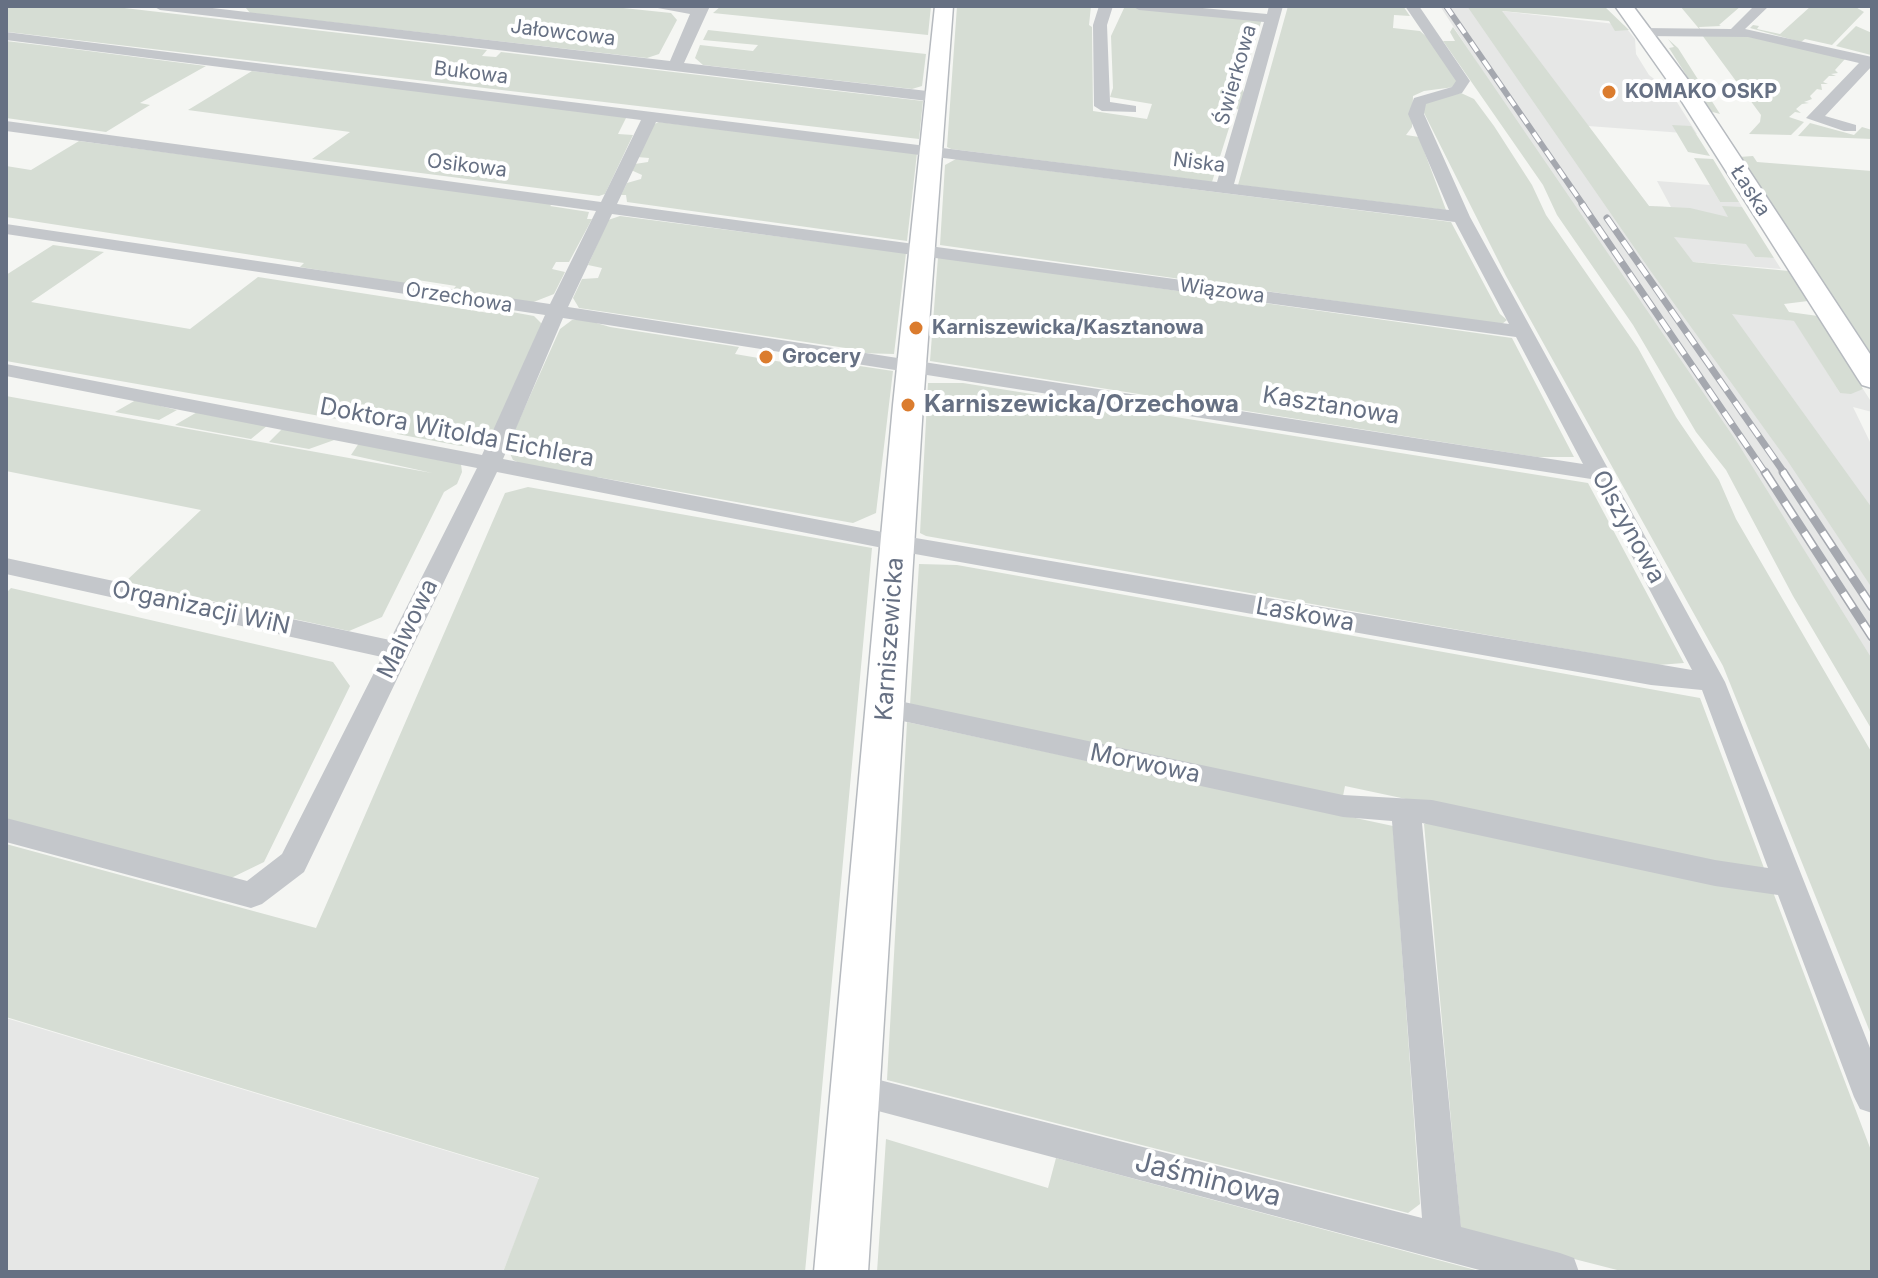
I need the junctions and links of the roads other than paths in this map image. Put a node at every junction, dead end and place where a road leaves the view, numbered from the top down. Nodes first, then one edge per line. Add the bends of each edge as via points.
1 (160, 6) edge
2 (654, 6) edge
3 (944, 6) edge
4 (1106, 6) edge
5 (1139, 6) edge
6 (1412, 6) edge
7 (1624, 6) edge
8 (1762, 6) edge
9 (701, 8) edge
10 (226, 10) edge
11 (1275, 12) edge
12 (1643, 32) junction
13 (1739, 33) junction
14 (6, 36) edge
15 (1870, 61) edge
16 (675, 66) junction
17 (936, 97) junction
18 (1131, 109) dead end
19 (651, 116) junction
20 (6, 126) edge
21 (1850, 128) dead end
22 (931, 152) junction
23 (1224, 188) junction
24 (608, 206) junction
25 (1461, 217) junction
26 (6, 229) edge
27 (922, 249) junction
28 (556, 312) junction
29 (1522, 332) junction
30 (913, 366) junction
31 (6, 370) edge
32 (1872, 379) edge
33 (489, 466) junction
34 (1598, 473) junction
35 (898, 543) junction
36 (6, 566) edge
37 (397, 651) junction
38 (1712, 682) junction
39 (885, 708) junction
40 (1406, 810) junction
41 (6, 830) edge
42 (1792, 884) junction
43 (856, 1090) junction
44 (1872, 1097) edge
45 (1443, 1240) junction
46 (841, 1272) edge
47 (1560, 1272) edge

1 - 10 street, Jałowcowa
2 - 9 street
3 - 17 street, Karniszewicka
4 - 18 street via 1100,25 1102,106
5 - 11 street
6 - 25 street, Olszynowa via 1463,81 1457,90 1428,96 1416,106
7 - 12 street, Łaska
8 - 13 street via 1737,27
9 - 16 street
10 - 16 street, Jałowcowa
11 - 23 street, Świerkowa
12 - 13 street
12 - 32 street, Łaska
13 - 15 street
14 - 19 street, Bukowa
15 - 21 street via 1814,118
16 - 17 street, Jałowcowa
17 - 22 street, Karniszewicka
19 - 22 street, Bukowa
19 - 24 street, Malwowa
20 - 24 street, Osikowa
22 - 23 street, Niska
22 - 27 street, Karniszewicka
23 - 25 street, Niska
24 - 27 street, Osikowa
24 - 28 street, Malwowa
25 - 29 street, Olszynowa
26 - 28 street, Orzechowa
27 - 29 street, Wiązowa
27 - 30 street, Karniszewicka
28 - 30 street, Orzechowa
28 - 33 street, Malwowa
29 - 34 street, Olszynowa
30 - 34 street, Kasztanowa
30 - 35 street, Karniszewicka
31 - 33 street, Doktora Witolda Eichlera
33 - 35 street, Doktora Witolda Eichlera
33 - 37 street, Malwowa
34 - 38 street, Olszynowa
35 - 38 street, Laskowa
35 - 39 street, Karniszewicka
36 - 37 street, Organizacji WiN
37 - 41 street, Malwowa via 293,863 251,895
38 - 42 street, Olszynowa
39 - 40 street, Morwowa via 1343,806
39 - 43 street, Karniszewicka
40 - 42 street, Morwowa
40 - 45 street
42 - 44 street, Olszynowa
43 - 45 street, Jaśminowa
43 - 46 street, Karniszewicka
45 - 47 street, Jaśminowa

